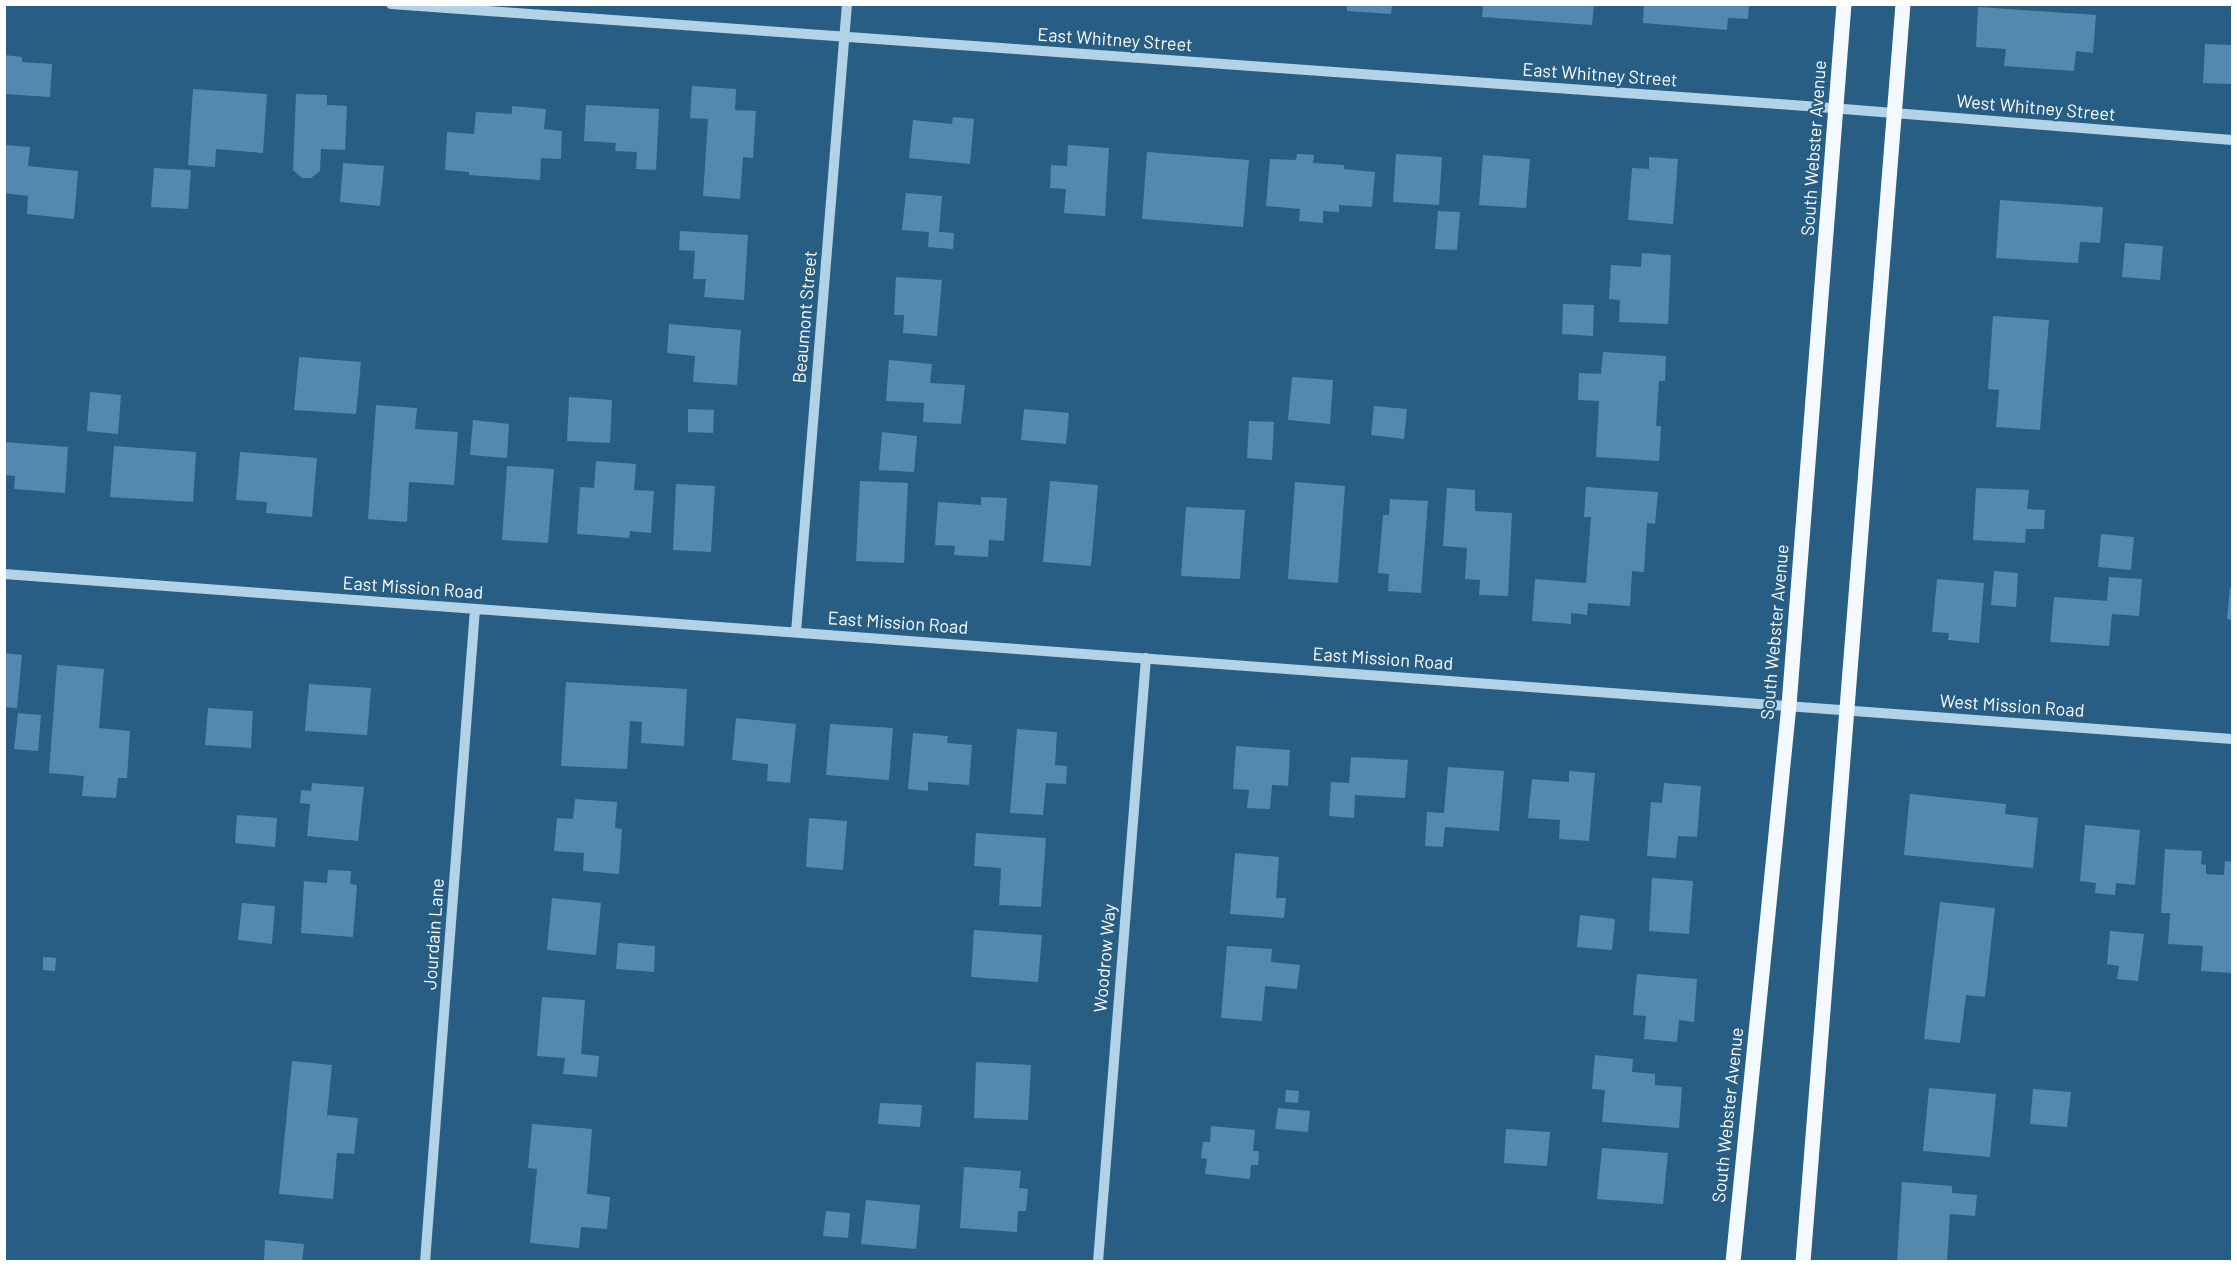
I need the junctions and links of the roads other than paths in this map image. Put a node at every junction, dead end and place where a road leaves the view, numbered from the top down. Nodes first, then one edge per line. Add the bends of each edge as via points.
1 (391, 4) edge
2 (847, 4) edge
3 (1844, 4) edge
4 (1903, 4) edge
5 (844, 38) junction
6 (1837, 108) junction
7 (1895, 112) junction
8 (2232, 140) edge
9 (4, 574) edge
10 (475, 609) junction
11 (796, 632) junction
12 (1146, 658) junction
13 (1789, 705) junction
14 (1848, 710) junction
15 (2232, 739) edge
16 (425, 1262) edge
17 (1098, 1262) edge
18 (1733, 1262) edge
19 (1803, 1262) edge

1 - 5 street, East Whitney Street
2 - 5 street, Beaumont Street
3 - 6 main road, South Webster Avenue
4 - 7 main road
5 - 6 street, East Whitney Street
5 - 11 street, Beaumont Street
6 - 7 street, West Whitney Street
6 - 13 main road, South Webster Avenue
7 - 8 street, West Whitney Street
7 - 14 main road
9 - 10 street, East Mission Road
10 - 11 street, East Mission Road
10 - 16 street, Jourdain Lane
11 - 12 street, East Mission Road
12 - 13 street, East Mission Road
12 - 17 street, Woodrow Way
13 - 14 street, West Mission Road
13 - 18 main road, South Webster Avenue
14 - 15 street, West Mission Road
14 - 19 main road

